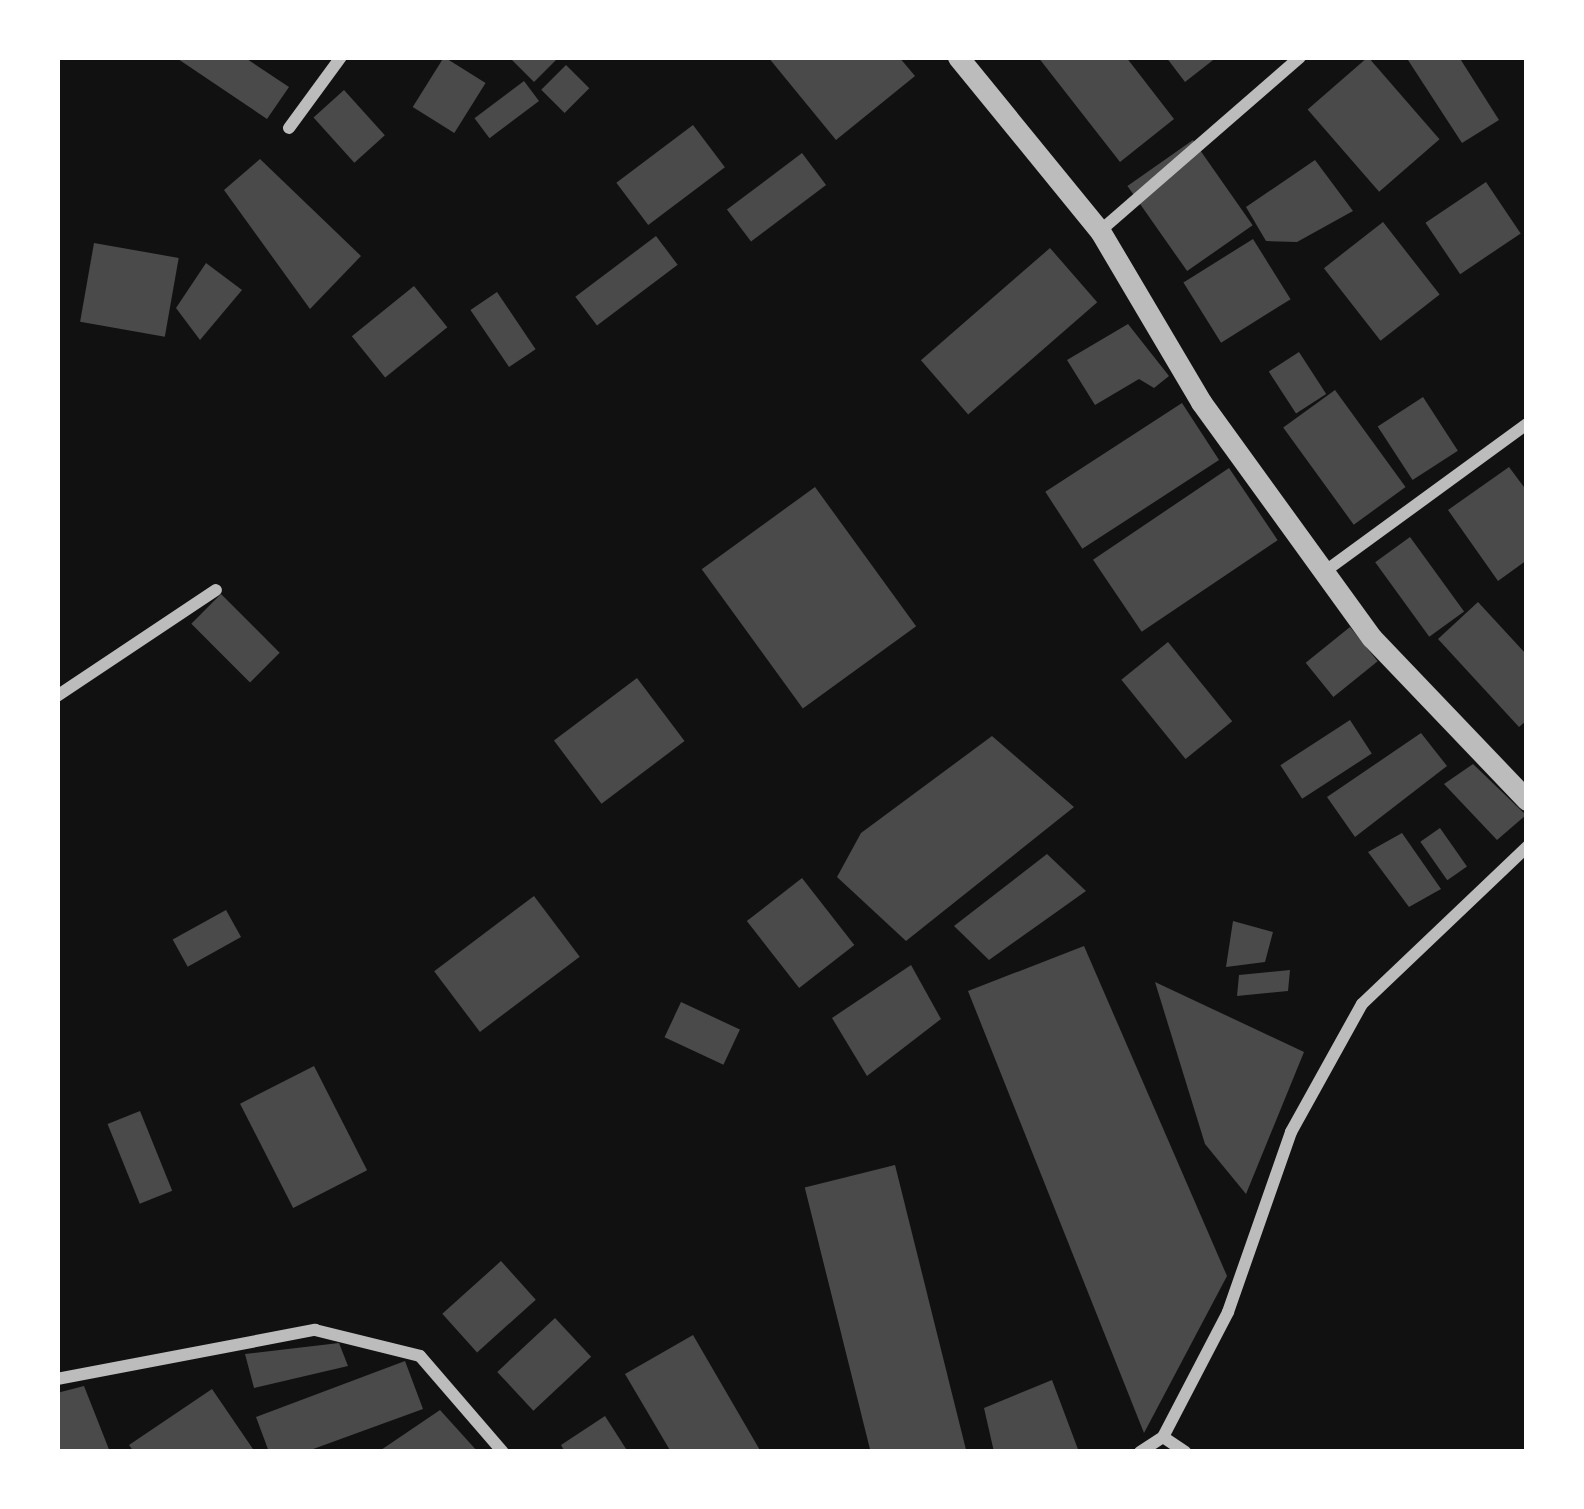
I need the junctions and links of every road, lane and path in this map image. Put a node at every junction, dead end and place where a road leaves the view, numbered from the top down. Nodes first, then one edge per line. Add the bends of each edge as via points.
1 (341, 57) edge
2 (958, 57) edge
3 (1300, 57) edge
4 (289, 128) dead end
5 (1100, 231) junction
6 (1527, 424) edge
7 (1324, 572) junction
8 (216, 590) dead end
9 (57, 696) edge
10 (1527, 800) edge
11 (1527, 847) edge
12 (57, 1379) edge
13 (1163, 1437) junction
14 (503, 1452) edge
15 (1140, 1452) edge
16 (1185, 1452) edge

1 - 4 street
2 - 5 street
3 - 5 street
5 - 7 street via 1201,402
6 - 7 street
7 - 10 street via 1372,638
8 - 9 street
11 - 13 street via 1362,1004 1291,1132 1228,1312
12 - 14 street via 315,1330 420,1356
13 - 15 street
13 - 16 street

